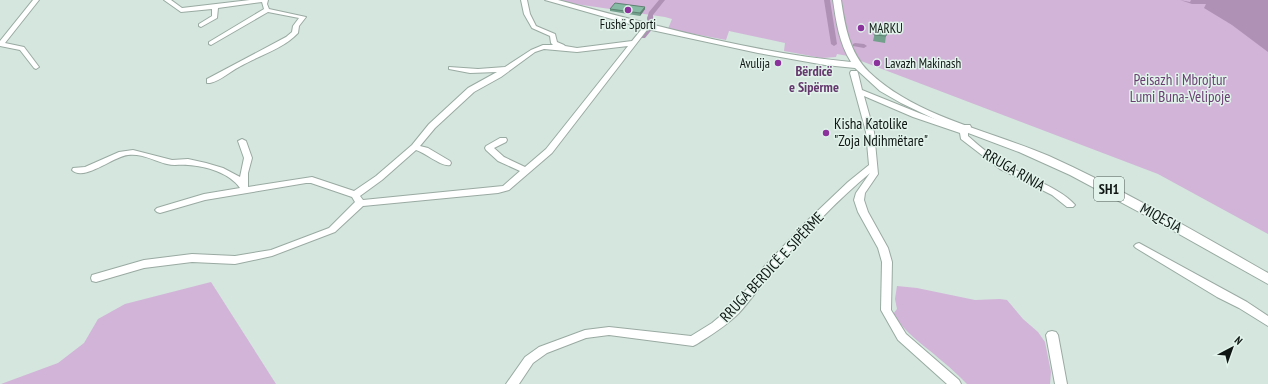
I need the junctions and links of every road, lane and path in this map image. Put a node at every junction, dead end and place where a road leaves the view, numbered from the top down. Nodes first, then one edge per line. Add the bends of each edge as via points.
1 (36, 0) edge
2 (167, 0) edge
3 (262, 0) edge
4 (265, 0) edge
5 (524, 0) edge
6 (549, 0) edge
7 (837, 0) edge
8 (216, 7) junction
9 (267, 10) junction
10 (202, 25) dead end
11 (651, 27) junction
12 (211, 43) dead end
13 (633, 43) junction
14 (846, 46) junction
15 (566, 48) junction
16 (516, 63) junction
17 (826, 63) junction
18 (36, 67) dead end
19 (451, 68) dead end
20 (858, 69) junction
21 (210, 81) dead end
22 (859, 91) junction
23 (965, 130) junction
24 (503, 140) dead end
25 (242, 141) dead end
26 (415, 147) junction
27 (447, 163) dead end
28 (873, 166) junction
29 (76, 170) dead end
30 (526, 171) junction
31 (245, 188) junction
32 (358, 199) junction
33 (1070, 205) dead end
34 (160, 210) dead end
35 (1139, 246) dead end
36 (96, 278) dead end
37 (1268, 279) edge
38 (1268, 322) edge
39 (1052, 335) dead end
40 (512, 384) edge
41 (955, 384) edge
42 (1061, 384) edge

1 - 18 street via 2,43 3,46 22,48
2 - 8 street via 181,10
3 - 8 street
4 - 9 street
5 - 15 street via 534,28 553,35 554,43
6 - 11 main road
7 - 14 main road, SH1
8 - 10 street via 215,17
9 - 12 street
9 - 21 street via 302,17 295,33 280,45 234,66 225,74
11 - 13 street
11 - 17 main road
13 - 15 street via 577,50
13 - 30 street via 549,151
14 - 17 main road via 842,57
14 - 20 main road, SH1
15 - 16 street via 543,47
16 - 19 street via 498,71 462,71
16 - 26 street via 471,90 432,126
17 - 20 main road
20 - 22 street
20 - 23 main road, MIQESIA / SH1 via 905,102
22 - 23 street via 916,115
22 - 28 street via 870,132
23 - 33 street, RRUGA RINIA via 966,140 991,159 1055,193
23 - 37 main road, MIQESIA / SH1 via 1017,147 1099,184
24 - 30 street via 490,148 501,159
25 - 31 street via 248,158 244,173
26 - 27 street
26 - 32 street
28 - 40 street, RRUGA BERDICË E SIPËRME via 810,223 734,311 693,341 609,331 585,334 543,350 529,360
28 - 41 street via 874,174 859,200 880,241 887,262 886,310 902,337
29 - 31 street via 83,170 117,155 134,153 173,163 187,162 215,167
30 - 32 street via 506,188 498,190
31 - 32 street via 312,180
31 - 34 street
32 - 36 street via 332,230 272,253 235,260 192,258 144,264
35 - 38 street via 1243,304
39 - 42 street

